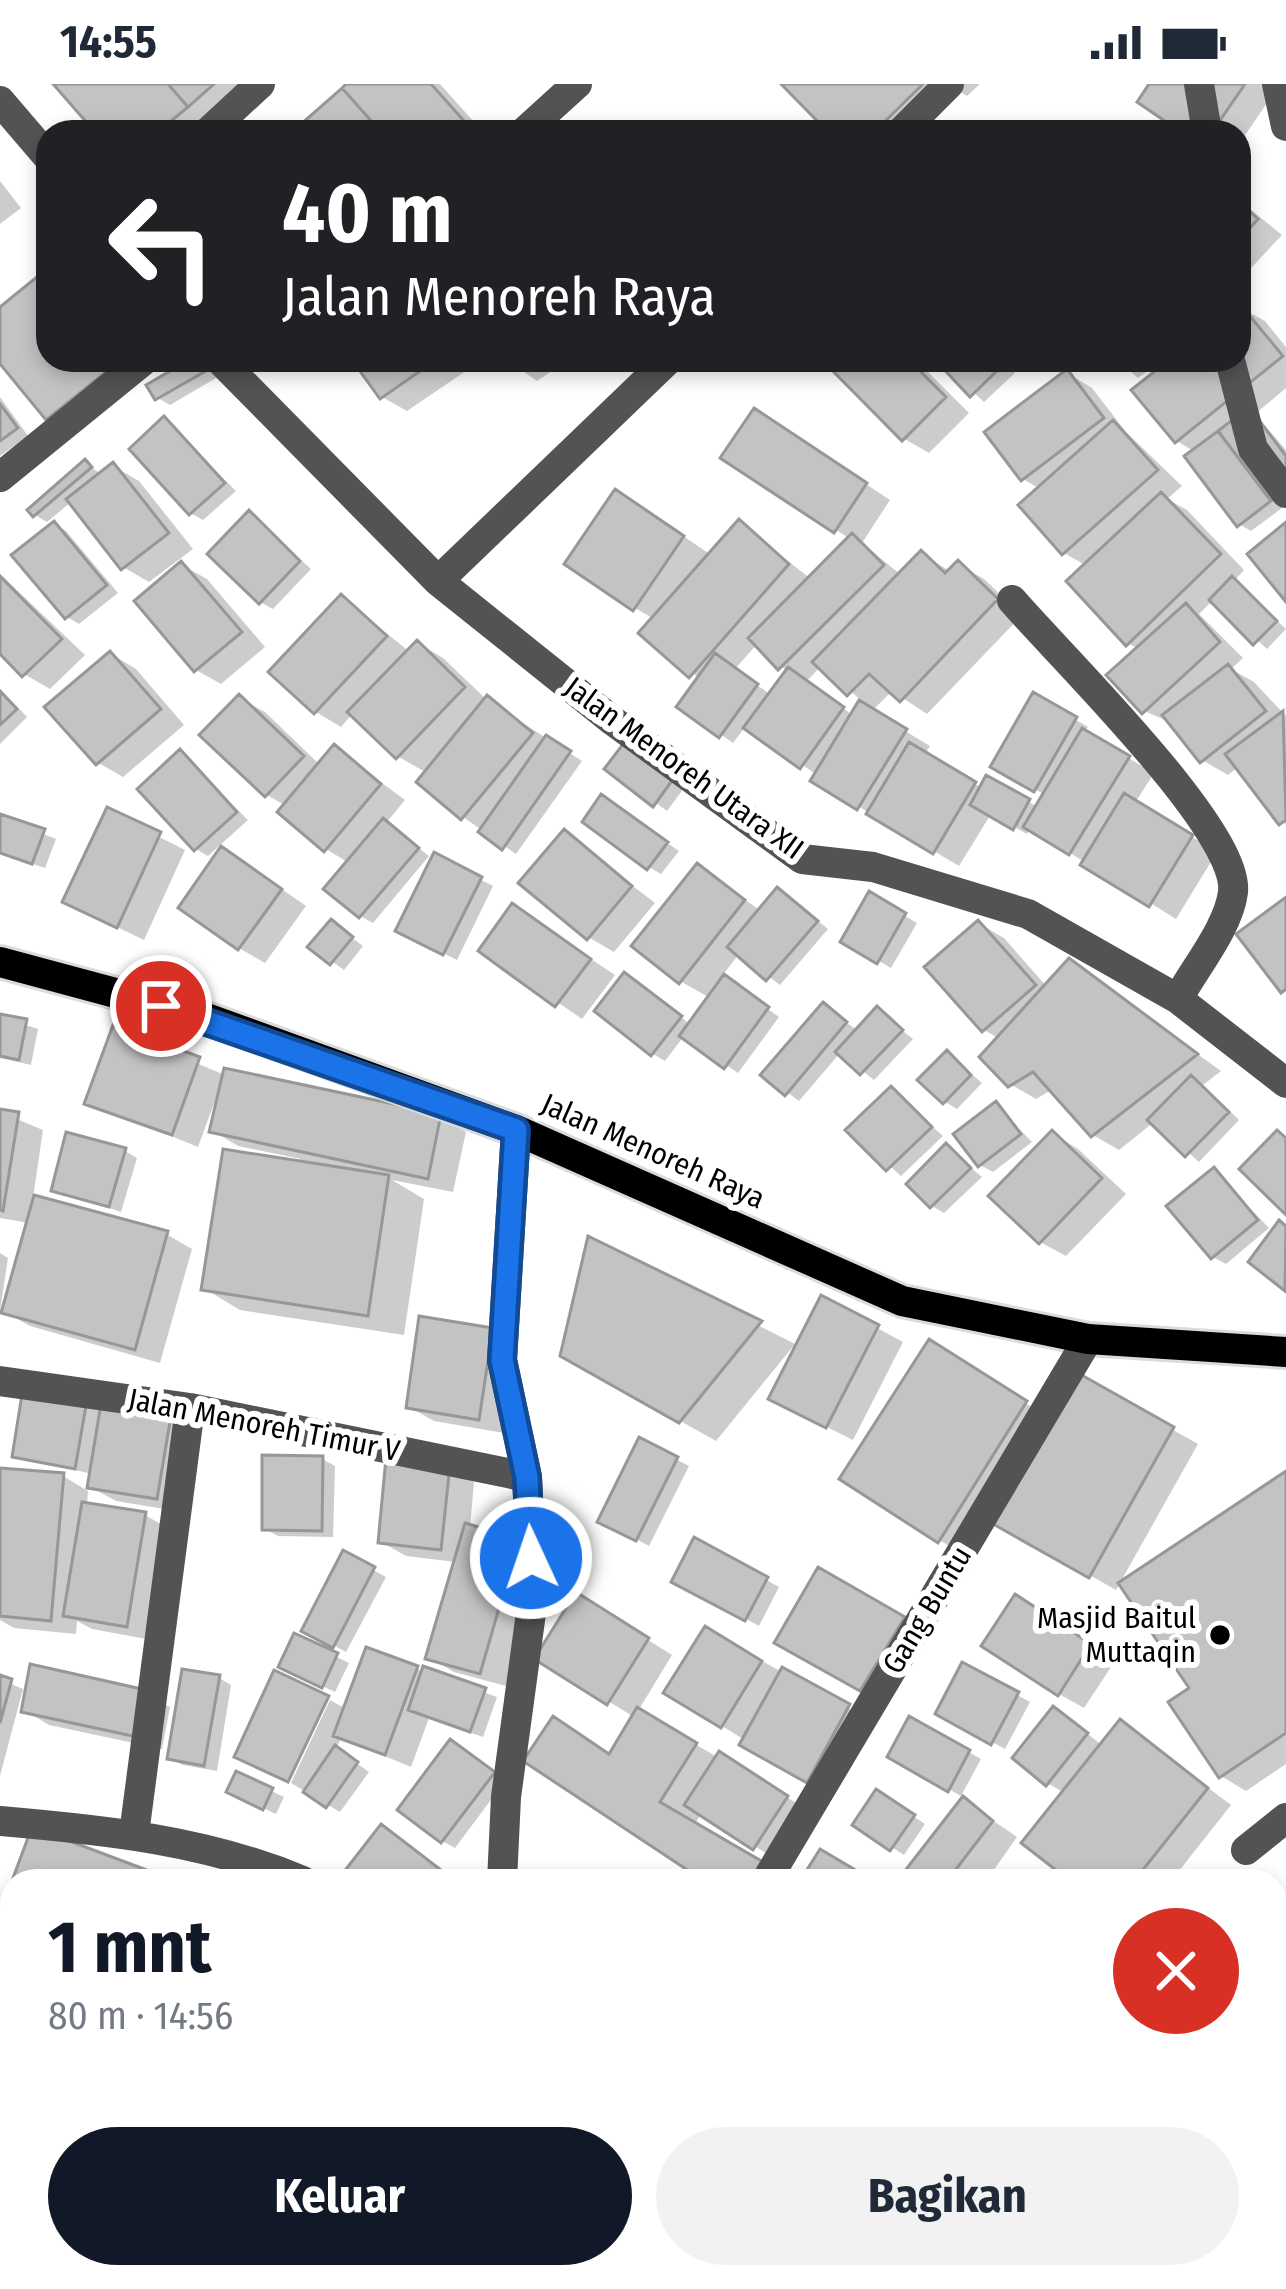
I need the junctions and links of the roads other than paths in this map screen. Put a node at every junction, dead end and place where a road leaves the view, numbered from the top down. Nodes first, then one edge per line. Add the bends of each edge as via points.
1 (260, 84) edge
2 (577, 84) edge
3 (949, 84) edge
4 (1199, 84) edge
5 (1277, 84) edge
6 (0, 101) edge
7 (221, 120) edge
8 (537, 120) edge
9 (913, 120) edge
10 (1206, 120) edge
11 (1286, 126) edge
12 (36, 143) edge
13 (129, 372) edge
14 (242, 372) edge
15 (656, 372) edge
16 (1233, 372) edge
17 (0, 477) edge
18 (1286, 493) edge
19 (438, 581) junction
20 (1012, 600) dead end
21 (0, 962) edge
22 (1178, 999) junction
23 (1286, 1083) edge
24 (516, 1130) junction
25 (1088, 1339) junction
26 (1286, 1352) edge
27 (0, 1381) edge
28 (190, 1408) junction
29 (527, 1477) junction
30 (1286, 1819) edge
31 (0, 1821) edge
32 (134, 1834) junction
33 (1246, 1850) dead end
34 (275, 1869) edge
35 (503, 1869) edge
36 (773, 1869) edge

1 - 7 street
2 - 8 street
3 - 9 street
4 - 10 street
5 - 11 street
6 - 12 street
13 - 17 street
14 - 19 street, Jalan Menoreh Utara XII
15 - 19 street
16 - 18 street via 1253,449
19 - 22 street, Jalan Menoreh Utara XII via 802,859 873,867 1028,914
20 - 22 street via 1185,795 1231,867 1233,894
21 - 24 main road, Jalan Menoreh Raya via 201,1016
22 - 23 street, Jalan Menoreh Utara XII
24 - 25 main road, Jalan Menoreh Raya via 902,1301
24 - 29 street via 502,1360
25 - 26 main road, Jalan Menoreh Raya
25 - 36 street, Gang Buntu
27 - 28 street, Jalan Menoreh Timur V
28 - 29 street, Jalan Menoreh Timur V
28 - 32 street
29 - 35 street via 532,1598
30 - 33 street
31 - 32 street
32 - 34 street

